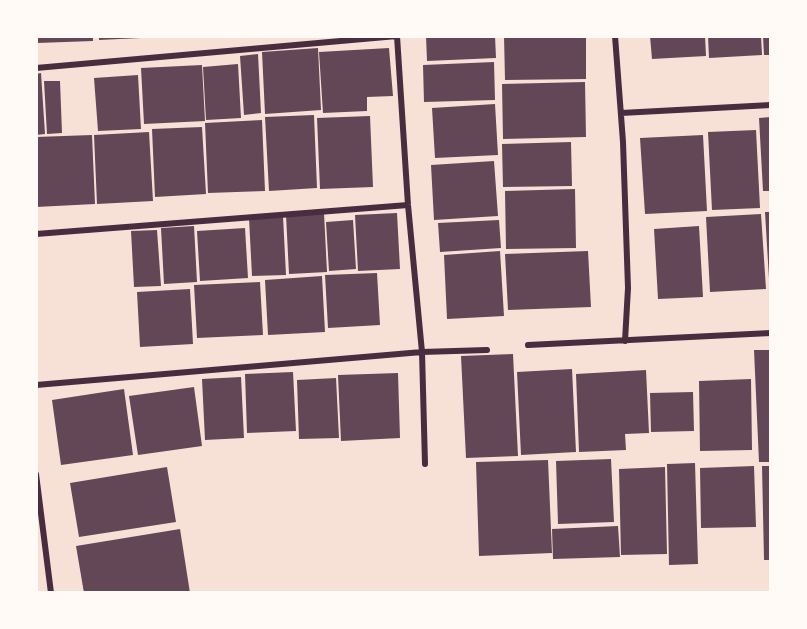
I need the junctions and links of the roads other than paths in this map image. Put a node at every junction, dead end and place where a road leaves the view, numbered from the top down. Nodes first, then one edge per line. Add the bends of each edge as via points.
1 (397, 36) edge
2 (615, 36) edge
3 (36, 68) edge
4 (771, 105) edge
5 (621, 113) junction
6 (408, 205) junction
7 (36, 234) edge
8 (771, 333) edge
9 (625, 341) junction
10 (528, 345) dead end
11 (487, 350) dead end
12 (422, 352) junction
13 (36, 385) edge
14 (425, 464) dead end
15 (36, 474) edge
16 (51, 593) edge

1 - 3 street
1 - 6 street
2 - 5 street
4 - 5 street
5 - 9 street via 628,288
6 - 7 street
6 - 12 street
8 - 9 street
9 - 10 street
11 - 12 street
12 - 13 street
12 - 14 street
15 - 16 street

